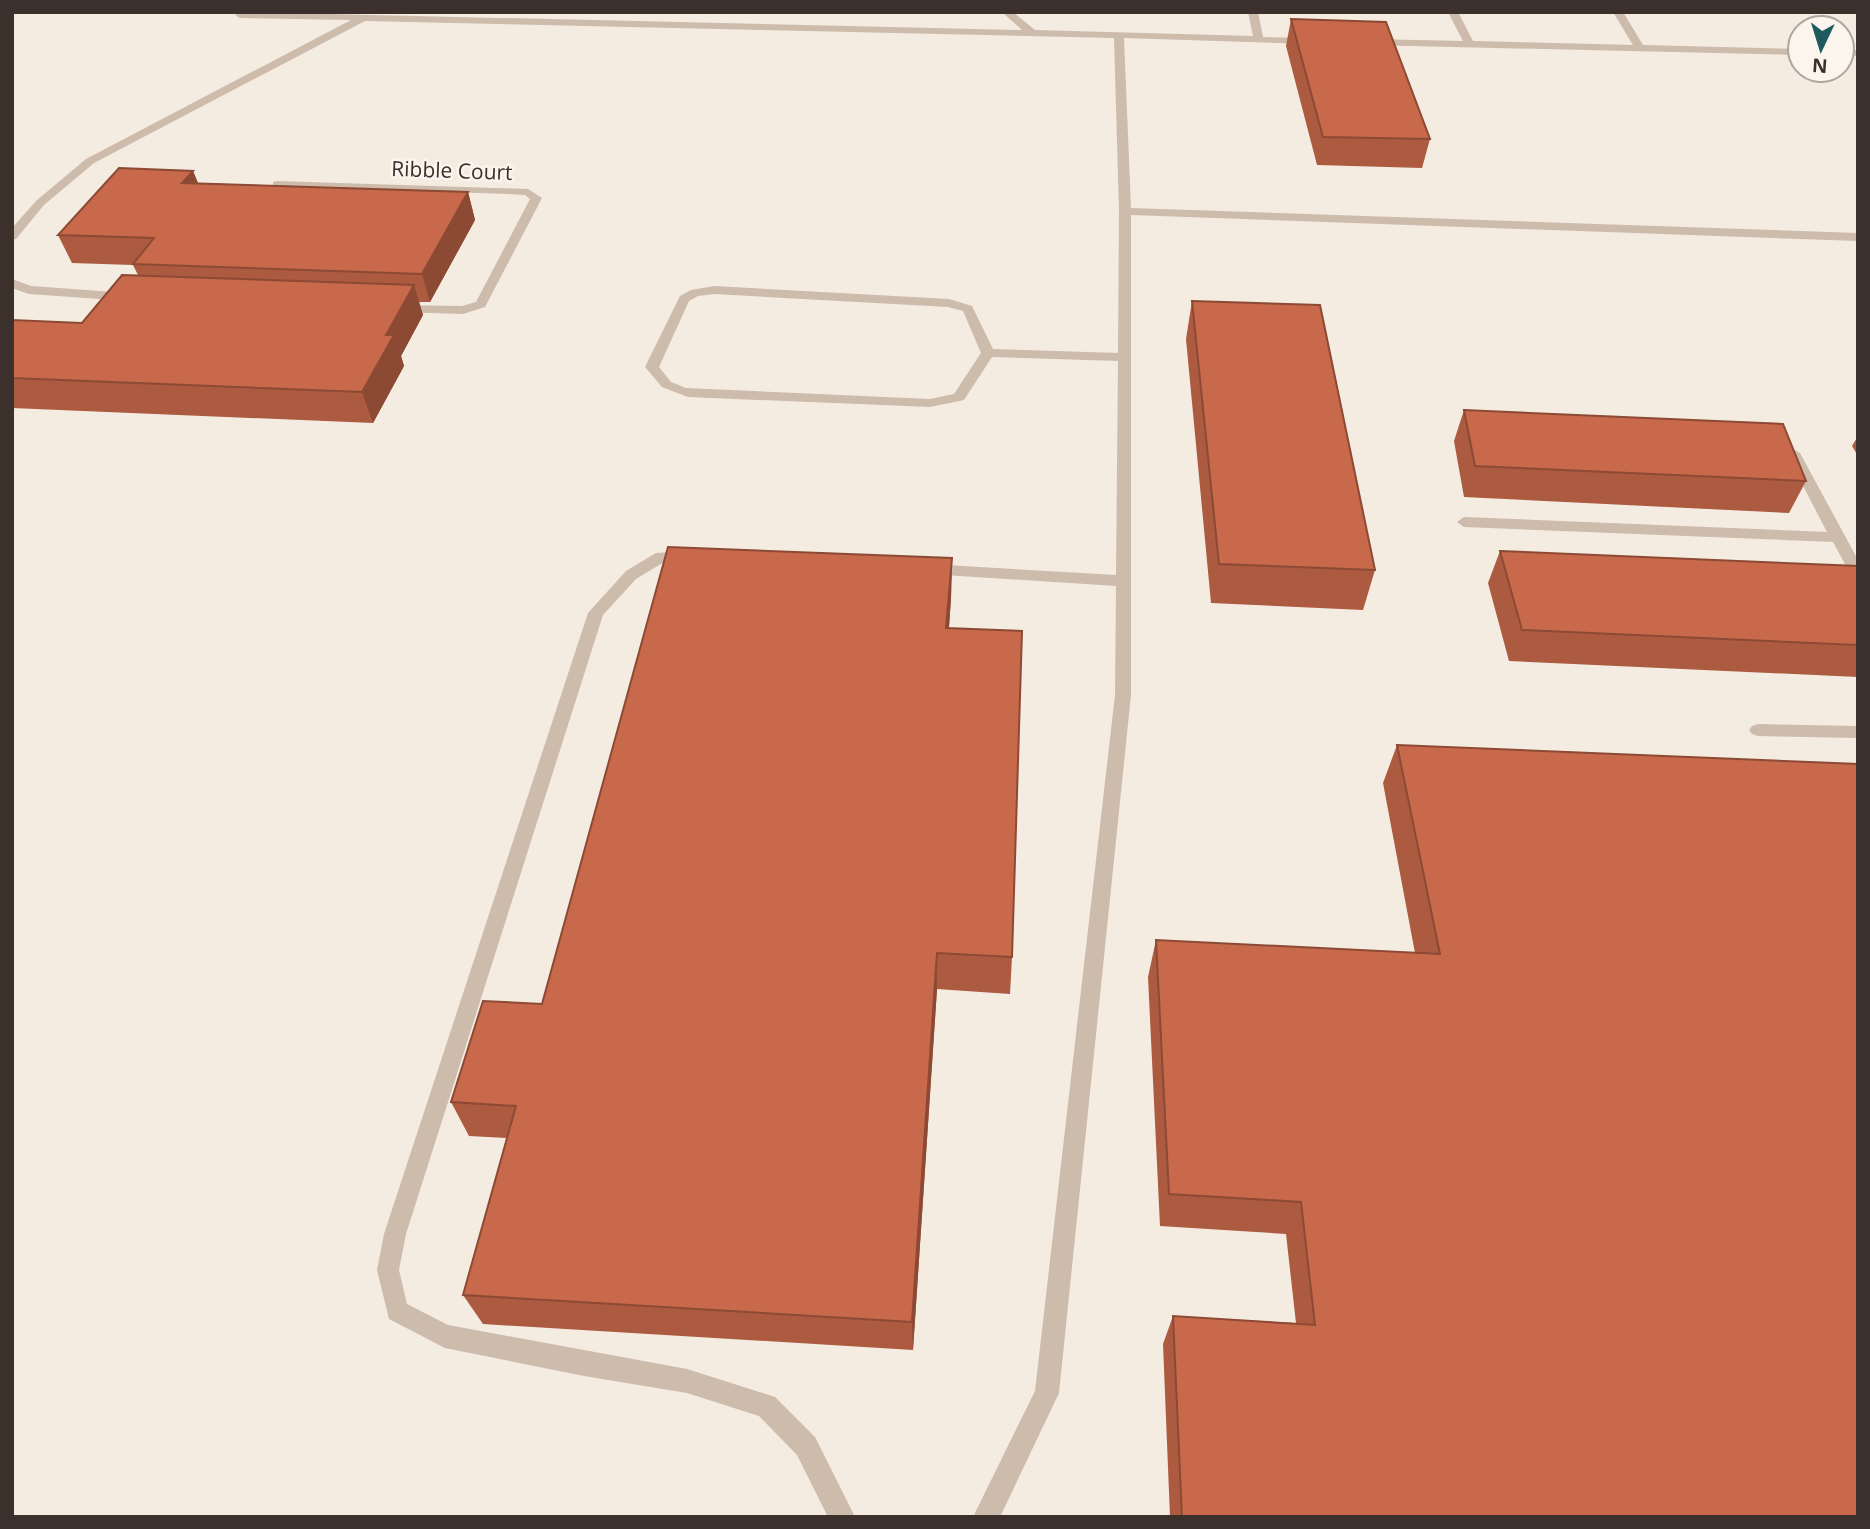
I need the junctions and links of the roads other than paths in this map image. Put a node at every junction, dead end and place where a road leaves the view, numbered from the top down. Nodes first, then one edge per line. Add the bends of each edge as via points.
1 (1007, 12) edge
2 (1253, 12) edge
3 (1453, 12) edge
4 (1618, 12) edge
5 (240, 15) dead end
6 (366, 17) junction
7 (1032, 33) junction
8 (1119, 35) junction
9 (1259, 40) junction
10 (1324, 41) edge
11 (1351, 42) edge
12 (1469, 44) junction
13 (1640, 48) junction
14 (1786, 52) edge
15 (277, 184) edge
16 (1125, 211) junction
17 (12, 236) edge
18 (1858, 237) edge
19 (12, 283) edge
20 (147, 299) edge
21 (380, 308) edge
22 (988, 353) junction
23 (1125, 357) junction
24 (1793, 453) edge
25 (1464, 522) dead end
26 (1839, 537) junction
27 (708, 555) edge
28 (912, 568) edge
29 (1858, 575) edge
30 (1123, 581) junction
31 (1758, 730) dead end
32 (1858, 732) edge
33 (842, 1517) edge
34 (986, 1517) edge

1 - 7 lane
2 - 9 lane
3 - 12 lane
4 - 13 lane
5 - 6 lane
6 - 7 lane via 883,25
6 - 17 lane via 90,161 40,203
7 - 8 lane
8 - 9 lane
8 - 16 lane
9 - 10 lane
11 - 12 lane
12 - 13 lane
13 - 14 lane
15 - 21 lane, Ribble Court via 528,192 536,198 481,303 463,310
16 - 18 lane
16 - 23 lane
19 - 20 lane via 29,290
22 - 22 lane via 959,397 930,403 688,393 669,389 652,367 684,299 714,290 949,303 968,309
22 - 23 lane
23 - 30 lane
24 - 26 lane
25 - 26 lane
26 - 29 lane
27 - 33 lane via 661,557 631,575 596,613 395,1234 388,1270 397,1311 446,1336 687,1381 766,1406 806,1446
28 - 30 lane
30 - 34 lane via 1123,695 1047,1393
31 - 32 lane

